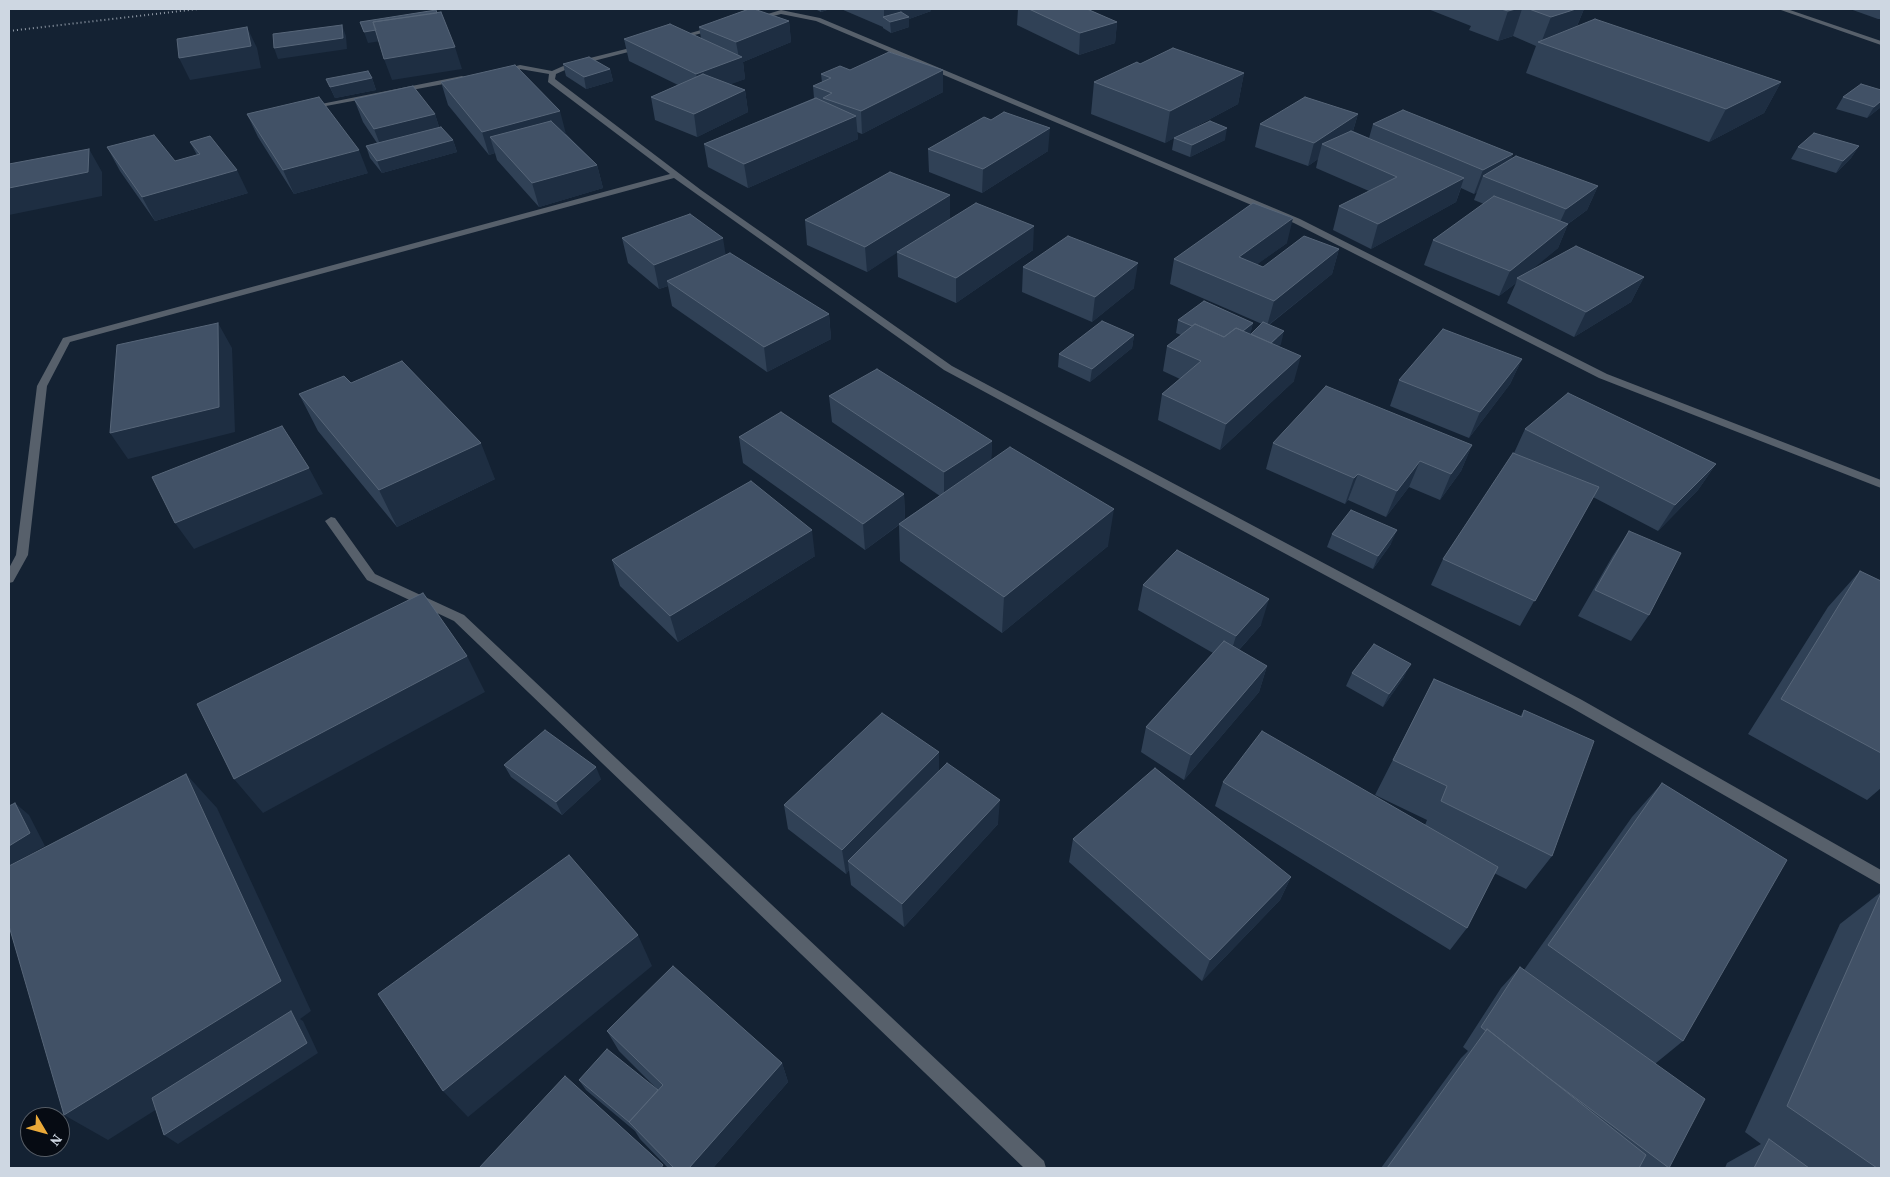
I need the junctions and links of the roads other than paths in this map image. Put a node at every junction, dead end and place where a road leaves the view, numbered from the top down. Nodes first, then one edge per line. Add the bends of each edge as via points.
1 (791, 9) edge
2 (1781, 9) edge
3 (780, 12) junction
4 (743, 22) edge
5 (724, 26) edge
6 (667, 41) edge
7 (1881, 43) edge
8 (648, 45) edge
9 (491, 73) edge
10 (553, 73) junction
11 (472, 76) edge
12 (298, 109) edge
13 (676, 175) junction
14 (1881, 484) edge
15 (331, 522) dead end
16 (9, 578) edge
17 (1881, 878) edge
18 (1036, 1168) edge

1 - 3 street
2 - 7 street
3 - 4 street
3 - 14 street via 818,19 1297,220 1603,376
5 - 6 street
8 - 10 street via 572,64
9 - 10 street via 520,67
10 - 13 street via 551,80
11 - 12 street
13 - 16 street via 66,340 42,386 22,554
13 - 17 street via 948,368 1577,704
15 - 18 street via 371,577 459,618

